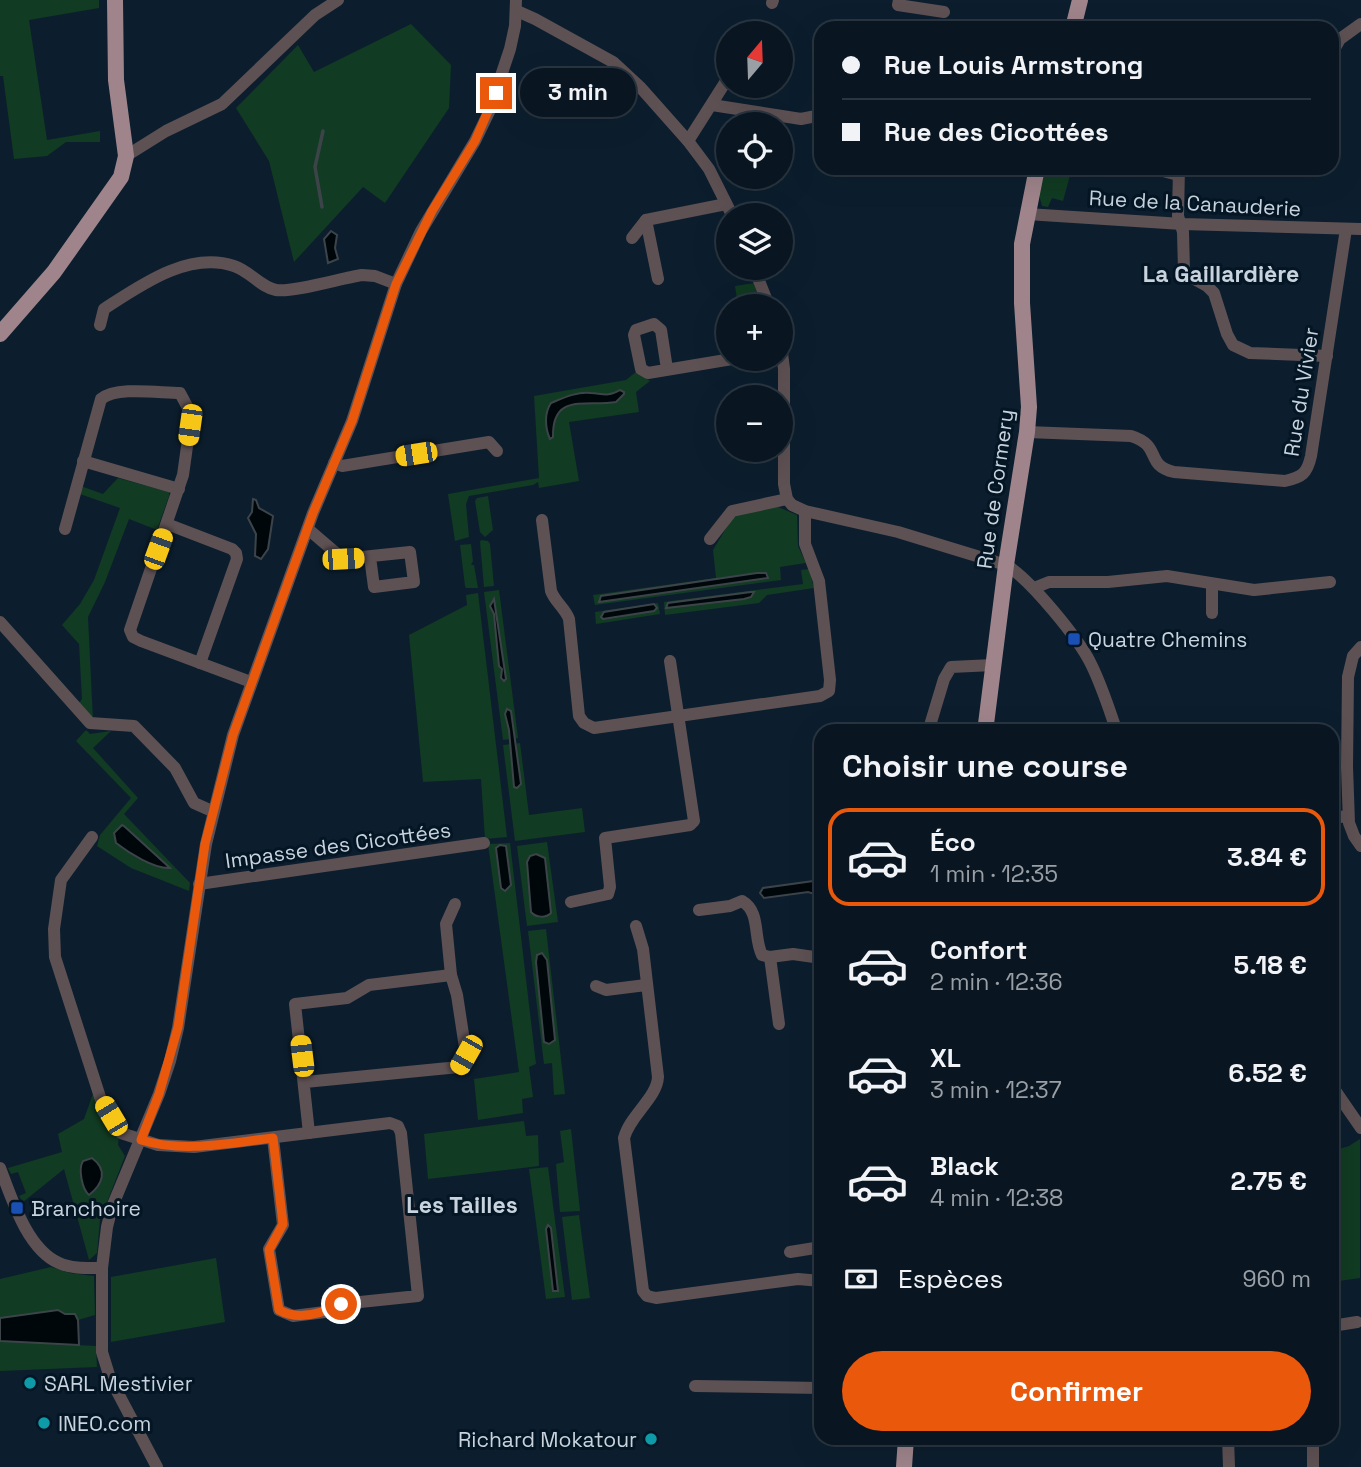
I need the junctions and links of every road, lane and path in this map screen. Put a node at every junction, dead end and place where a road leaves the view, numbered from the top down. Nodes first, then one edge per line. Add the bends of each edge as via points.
1 (116, 0) edge
2 (338, 0) edge
3 (899, 0) edge
4 (1080, 0) edge
5 (516, 6) edge
6 (944, 12) dead end
7 (1075, 21) edge
8 (1361, 24) edge
9 (1339, 40) edge
10 (716, 98) edge
11 (712, 105) junction
12 (814, 116) edge
13 (688, 141) junction
14 (126, 156) junction
15 (1035, 175) edge
16 (1179, 175) edge
17 (726, 203) edge
18 (716, 211) edge
19 (1027, 214) junction
20 (646, 220) junction
21 (1182, 224) junction
22 (1346, 229) junction
23 (1361, 229) edge
24 (632, 238) dead end
25 (658, 279) dead end
26 (396, 284) junction
27 (100, 325) dead end
28 (0, 334) edge
29 (1327, 356) junction
30 (716, 361) edge
31 (667, 369) dead end
32 (782, 371) edge
33 (1027, 432) junction
34 (497, 451) dead end
35 (83, 461) junction
36 (334, 463) junction
37 (179, 489) junction
38 (787, 499) junction
39 (806, 511) junction
40 (542, 520) dead end
41 (167, 524) junction
42 (65, 529) dead end
43 (308, 529) junction
44 (710, 538) dead end
45 (370, 557) dead end
46 (1006, 565) junction
47 (1330, 582) dead end
48 (1212, 584) junction
49 (1034, 588) junction
50 (1212, 614) dead end
51 (0, 622) edge
52 (1361, 647) edge
53 (670, 661) dead end
54 (200, 663) junction
55 (993, 665) junction
56 (251, 682) junction
57 (678, 715) junction
58 (930, 724) edge
59 (986, 724) edge
60 (1114, 724) edge
61 (212, 811) junction
62 (1348, 816) junction
63 (1339, 817) edge
64 (92, 836) dead end
65 (484, 843) dead end
66 (1361, 846) edge
67 (199, 884) junction
68 (572, 902) dead end
69 (455, 904) dead end
70 (699, 910) dead end
71 (636, 926) dead end
72 (814, 956) edge
73 (770, 957) junction
74 (451, 975) junction
75 (646, 985) junction
76 (596, 986) dead end
77 (779, 1024) dead end
78 (305, 1082) junction
79 (1339, 1096) edge
80 (1361, 1128) edge
81 (309, 1133) junction
82 (273, 1138) junction
83 (141, 1140) junction
84 (1, 1175) edge
85 (814, 1248) edge
86 (790, 1252) dead end
87 (102, 1268) junction
88 (814, 1280) edge
89 (1357, 1322) dead end
90 (1339, 1325) edge
91 (695, 1386) dead end
92 (814, 1388) edge
93 (906, 1445) edge
94 (1228, 1445) edge
95 (1313, 1445) edge
96 (157, 1467) edge
97 (904, 1467) edge
98 (1229, 1467) edge
99 (1313, 1467) edge

1 - 14 main road via 116,80
2 - 14 street via 315,15 222,104
3 - 6 street via 898,5
4 - 7 main road
5 - 13 street via 613,62
5 - 26 street via 510,49 489,112
8 - 9 street
10 - 11 street
11 - 12 street via 801,119
11 - 13 street
13 - 17 street
14 - 28 main road via 108,199
15 - 19 main road, Rue de Cormery
16 - 21 street
18 - 20 street
19 - 21 street, Rue de la Canauderie
19 - 33 main road, Rue de Cormery via 1022,303
20 - 24 street
20 - 25 street
21 - 22 street, Rue de la Canauderie
21 - 29 street via 1184,270 1214,293 1227,334 1238,349
22 - 23 street, Rue de la Canauderie
22 - 29 street, Rue du Vivier
26 - 27 street via 362,275 279,290 235,266 198,264 143,284 104,309
26 - 36 street
29 - 33 street, Rue du Vivier via 1308,471 1300,478 1285,481 1174,472 1163,470 1149,445 1131,436
30 - 31 street
32 - 38 street
33 - 46 main road, Rue de Cormery
34 - 36 street via 489,442 342,466
35 - 37 street
35 - 37 street via 96,410 106,395 180,393 190,425
35 - 42 street
36 - 43 street
37 - 41 street
38 - 39 street
38 - 44 street via 732,511
39 - 46 street via 898,532
39 - 57 street via 805,544 819,581 829,691 820,696
40 - 57 street via 551,591 569,619 581,720 594,728
41 - 54 street via 130,629 141,641
41 - 54 street via 236,553
43 - 45 street via 343,559
43 - 56 street
46 - 49 street
46 - 55 main road, Rue de Cormery
47 - 48 street via 1254,590
48 - 49 street via 1167,576 1049,582
48 - 50 street
49 - 60 street via 1090,662
51 - 61 street via 90,723 134,726 174,768 194,803
52 - 62 street via 1353,656 1348,677
53 - 57 street
54 - 56 street
55 - 58 street via 951,667
55 - 59 main road, Rue de Cormery
56 - 61 street
57 - 68 street via 694,821 606,838 608,894
61 - 67 street
62 - 63 street
62 - 66 street
64 - 83 street via 61,880 55,957 101,1100 121,1133
65 - 67 street, Impasse des Cicottées
67 - 83 street via 178,1027
69 - 74 street via 446,924
70 - 73 street via 746,902 754,914 760,950
71 - 75 street
72 - 73 street
73 - 77 street
74 - 78 street via 369,985 347,998 295,1004
74 - 78 street via 466,1055 459,1067
75 - 76 street via 606,990
75 - 88 street via 658,1082 624,1138 643,1291 656,1298
78 - 81 street
79 - 80 street
81 - 82 street
81 - 82 street via 390,1123 398,1126 418,1296 341,1304 325,1312 293,1316 279,1310 269,1250 283,1224
82 - 83 street via 194,1147
83 - 87 street via 112,1207
84 - 87 street via 31,1239 41,1250 61,1264
85 - 86 street
87 - 96 street via 105,1367
89 - 90 street
91 - 92 street
93 - 97 main road
94 - 98 street
95 - 99 street

